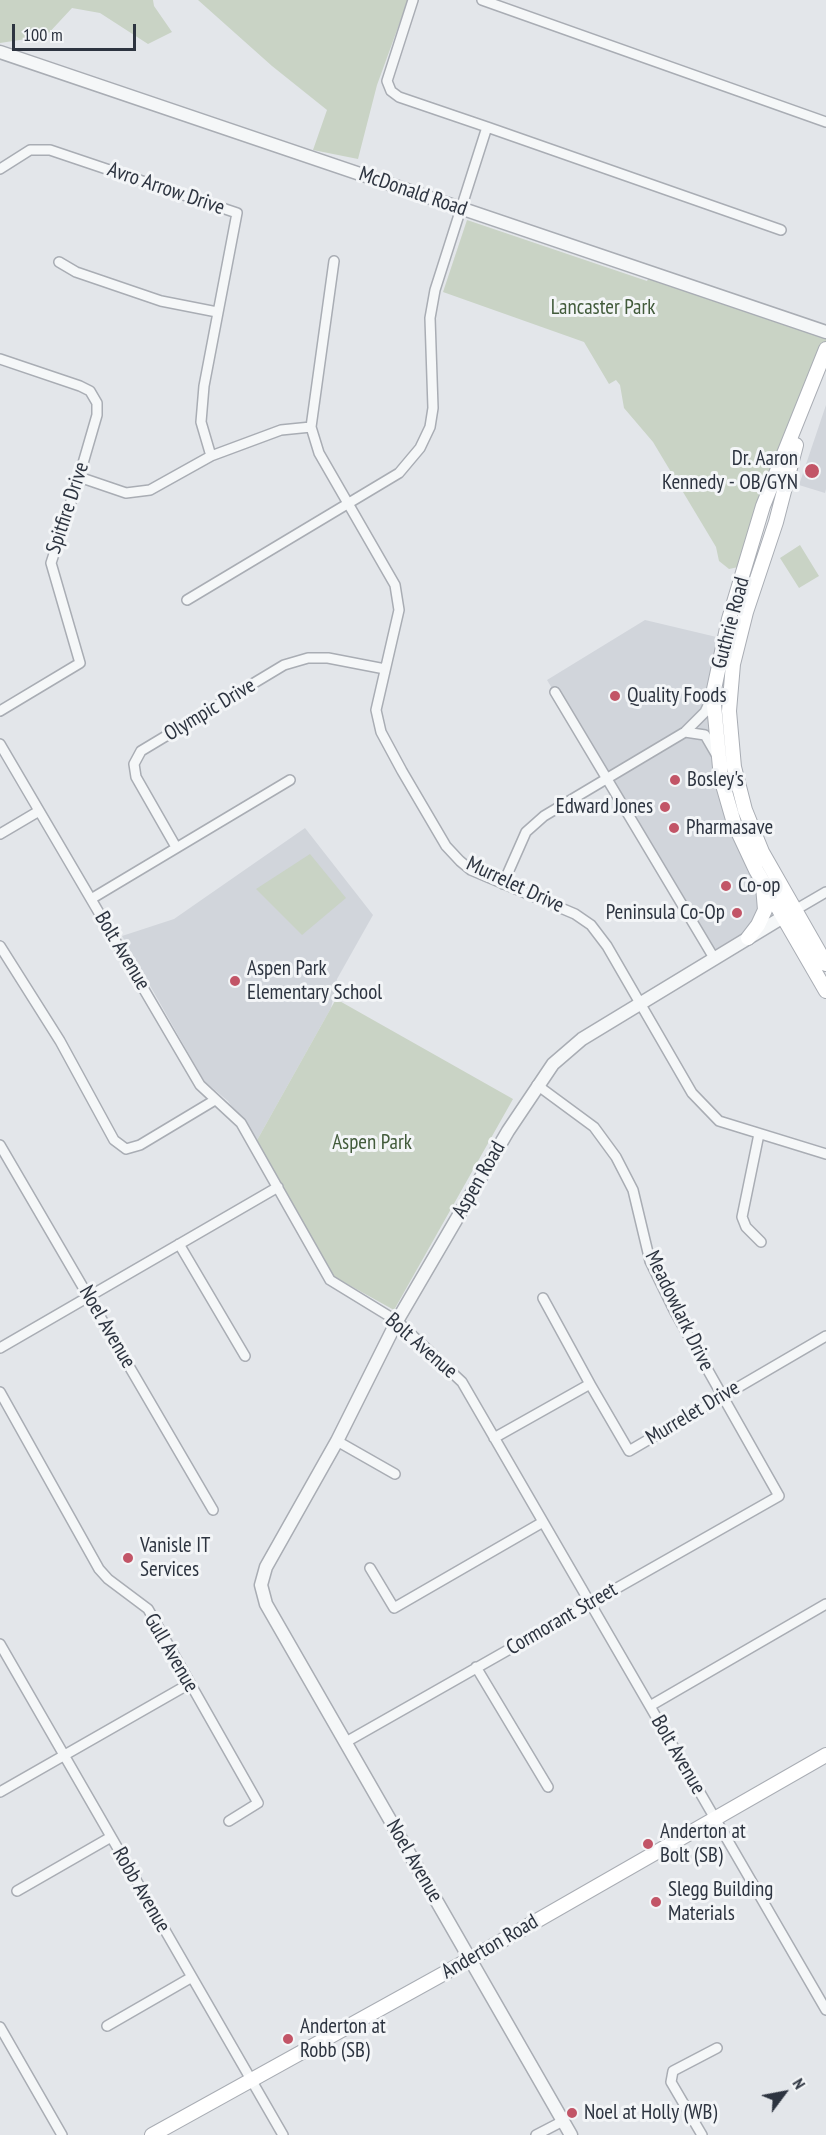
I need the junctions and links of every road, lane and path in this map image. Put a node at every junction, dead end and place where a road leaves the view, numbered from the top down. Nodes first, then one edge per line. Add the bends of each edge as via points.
1 (413, 0) edge
2 (482, 0) edge
3 (0, 52) edge
4 (826, 122) edge
5 (487, 127) junction
6 (0, 169) edge
7 (461, 208) junction
8 (781, 230) dead end
9 (334, 261) dead end
10 (59, 262) dead end
11 (217, 312) junction
12 (826, 332) edge
13 (826, 349) edge
14 (0, 359) edge
15 (812, 385) junction
16 (311, 427) junction
17 (211, 456) junction
18 (79, 477) junction
19 (348, 503) junction
20 (187, 600) dead end
21 (385, 669) junction
22 (555, 692) dead end
23 (713, 694) junction
24 (0, 711) edge
25 (685, 732) junction
26 (0, 744) edge
27 (719, 759) junction
28 (606, 778) junction
29 (291, 780) dead end
30 (39, 811) junction
31 (0, 834) edge
32 (176, 848) junction
33 (762, 881) junction
34 (503, 884) junction
35 (826, 892) edge
36 (91, 900) junction
37 (789, 914) junction
38 (748, 938) junction
39 (0, 946) edge
40 (714, 958) junction
41 (826, 964) edge
42 (826, 991) edge
43 (639, 1002) junction
44 (537, 1085) junction
45 (215, 1100) junction
46 (759, 1134) junction
47 (0, 1145) edge
48 (826, 1154) edge
49 (278, 1187) junction
50 (761, 1242) dead end
51 (179, 1244) junction
52 (89, 1297) junction
53 (543, 1298) dead end
54 (397, 1321) junction
55 (826, 1336) edge
56 (0, 1348) edge
57 (245, 1356) dead end
58 (590, 1384) junction
59 (0, 1392) edge
60 (722, 1395) junction
61 (494, 1438) junction
62 (337, 1441) junction
63 (395, 1474) dead end
64 (779, 1492) joint
65 (213, 1510) dead end
66 (543, 1522) junction
67 (370, 1568) dead end
68 (261, 1585) joint
69 (590, 1603) junction
70 (826, 1604) edge
71 (0, 1644) edge
72 (476, 1668) junction
73 (189, 1684) junction
74 (650, 1706) junction
75 (346, 1742) junction
76 (64, 1755) junction
77 (826, 1755) edge
78 (548, 1787) dead end
79 (0, 1792) edge
80 (715, 1819) junction
81 (229, 1821) dead end
82 (111, 1837) junction
83 (17, 1892) dead end
84 (470, 1959) junction
85 (192, 1977) junction
86 (826, 2010) edge
87 (107, 2026) dead end
88 (0, 2027) edge
89 (717, 2048) dead end
90 (252, 2080) junction
91 (562, 2121) junction
92 (62, 2135) edge
93 (152, 2135) edge
94 (283, 2135) edge
95 (536, 2135) edge
96 (571, 2135) edge
97 (702, 2135) edge

1 - 5 street via 387,81 391,91
2 - 4 street
3 - 7 street, McDonald Road
5 - 7 street
5 - 8 street
6 - 11 street, Avro Arrow Drive via 30,150 50,150 237,213
7 - 12 street, McDonald Road
7 - 19 street via 430,318 430,428 420,448 399,473
9 - 16 street
10 - 11 street via 76,272 161,300
11 - 17 street, Avro Arrow Drive via 201,422
13 - 15 main road, Guthrie Road
14 - 18 street, Spitfire Drive via 90,391 97,403 97,415
15 - 23 main road, Guthrie Road via 764,506 729,619
15 - 37 main road, Guthrie Road via 776,522 746,612 733,664 729,711 734,767 745,810
16 - 17 street via 280,430
16 - 19 street, Murrelet Drive via 319,453
17 - 18 street via 150,490 126,493
18 - 24 street, Spitfire Drive via 51,563 80,663
19 - 20 street
19 - 21 street, Murrelet Drive via 395,585 399,610
21 - 32 street, Olympic Drive via 328,658 308,658 284,665 141,751 134,764 136,777
21 - 34 street, Murrelet Drive via 376,710 381,732 402,771 446,846 471,870
22 - 28 street
23 - 25 street via 705,712
23 - 27 main road, Guthrie Road
25 - 27 street via 705,735
25 - 28 street
26 - 30 street, Bolt Avenue
27 - 33 main road, Guthrie Road via 734,823
28 - 34 street via 544,816 526,832
28 - 40 street
29 - 32 street
30 - 31 street
30 - 36 street, Bolt Avenue
32 - 36 street
33 - 37 main road, Guthrie Road
33 - 38 main road via 765,910
34 - 43 street, Murrelet Drive via 575,914 591,925
35 - 37 street, Aspen Road
36 - 45 street, Bolt Avenue via 200,1085
37 - 38 street, Aspen Road
37 - 41 main road, Guthrie Road
37 - 42 main road, Guthrie Road
38 - 40 street, Aspen Road
39 - 45 street via 55,1033 114,1140 126,1149 140,1145
40 - 43 street, Aspen Road
43 - 44 street, Aspen Road via 582,1038
43 - 46 street, Murrelet Drive via 692,1093 719,1121
44 - 54 street, Aspen Road
44 - 60 street, Meadowlark Drive via 594,1127 616,1158 633,1190 650,1261
45 - 49 street, Bolt Avenue via 241,1123
46 - 48 street, Murrelet Drive
46 - 50 street via 742,1217
47 - 52 street, Noel Avenue
49 - 51 street
49 - 54 street, Bolt Avenue via 330,1280
51 - 52 street
51 - 57 street
52 - 56 street
52 - 65 street, Noel Avenue
53 - 58 street
54 - 61 street, Bolt Avenue via 462,1382
54 - 62 street, Aspen Road
55 - 60 street, Murrelet Drive
58 - 60 street, Murrelet Drive via 629,1451
58 - 61 street
59 - 73 street, Gull Avenue via 99,1569 148,1609
60 - 64 street, Meadowlark Drive
61 - 66 street, Bolt Avenue
62 - 63 street
62 - 68 street, Aspen Road via 266,1567
64 - 69 street, Cormorant Street
66 - 67 street via 394,1608
66 - 69 street, Bolt Avenue
68 - 75 street, Noel Avenue via 266,1604
69 - 72 street, Cormorant Street
69 - 74 street, Bolt Avenue
70 - 74 street
71 - 76 street, Robb Avenue
72 - 75 street, Cormorant Street
72 - 78 street
73 - 76 street
73 - 81 street, Gull Avenue via 258,1803
74 - 80 street, Bolt Avenue
75 - 84 street, Noel Avenue
76 - 79 street
76 - 82 street, Robb Avenue
77 - 80 main road, Anderton Road
80 - 84 main road, Anderton Road
80 - 86 street, Bolt Avenue
82 - 83 street
82 - 85 street, Robb Avenue
84 - 90 main road, Anderton Road
84 - 91 street, Noel Avenue
85 - 87 street
85 - 90 street, Robb Avenue
88 - 92 street
89 - 97 street via 673,2072 671,2082
90 - 93 main road, Anderton Road
90 - 94 street, Robb Avenue
91 - 95 street
91 - 96 street, Noel Avenue

